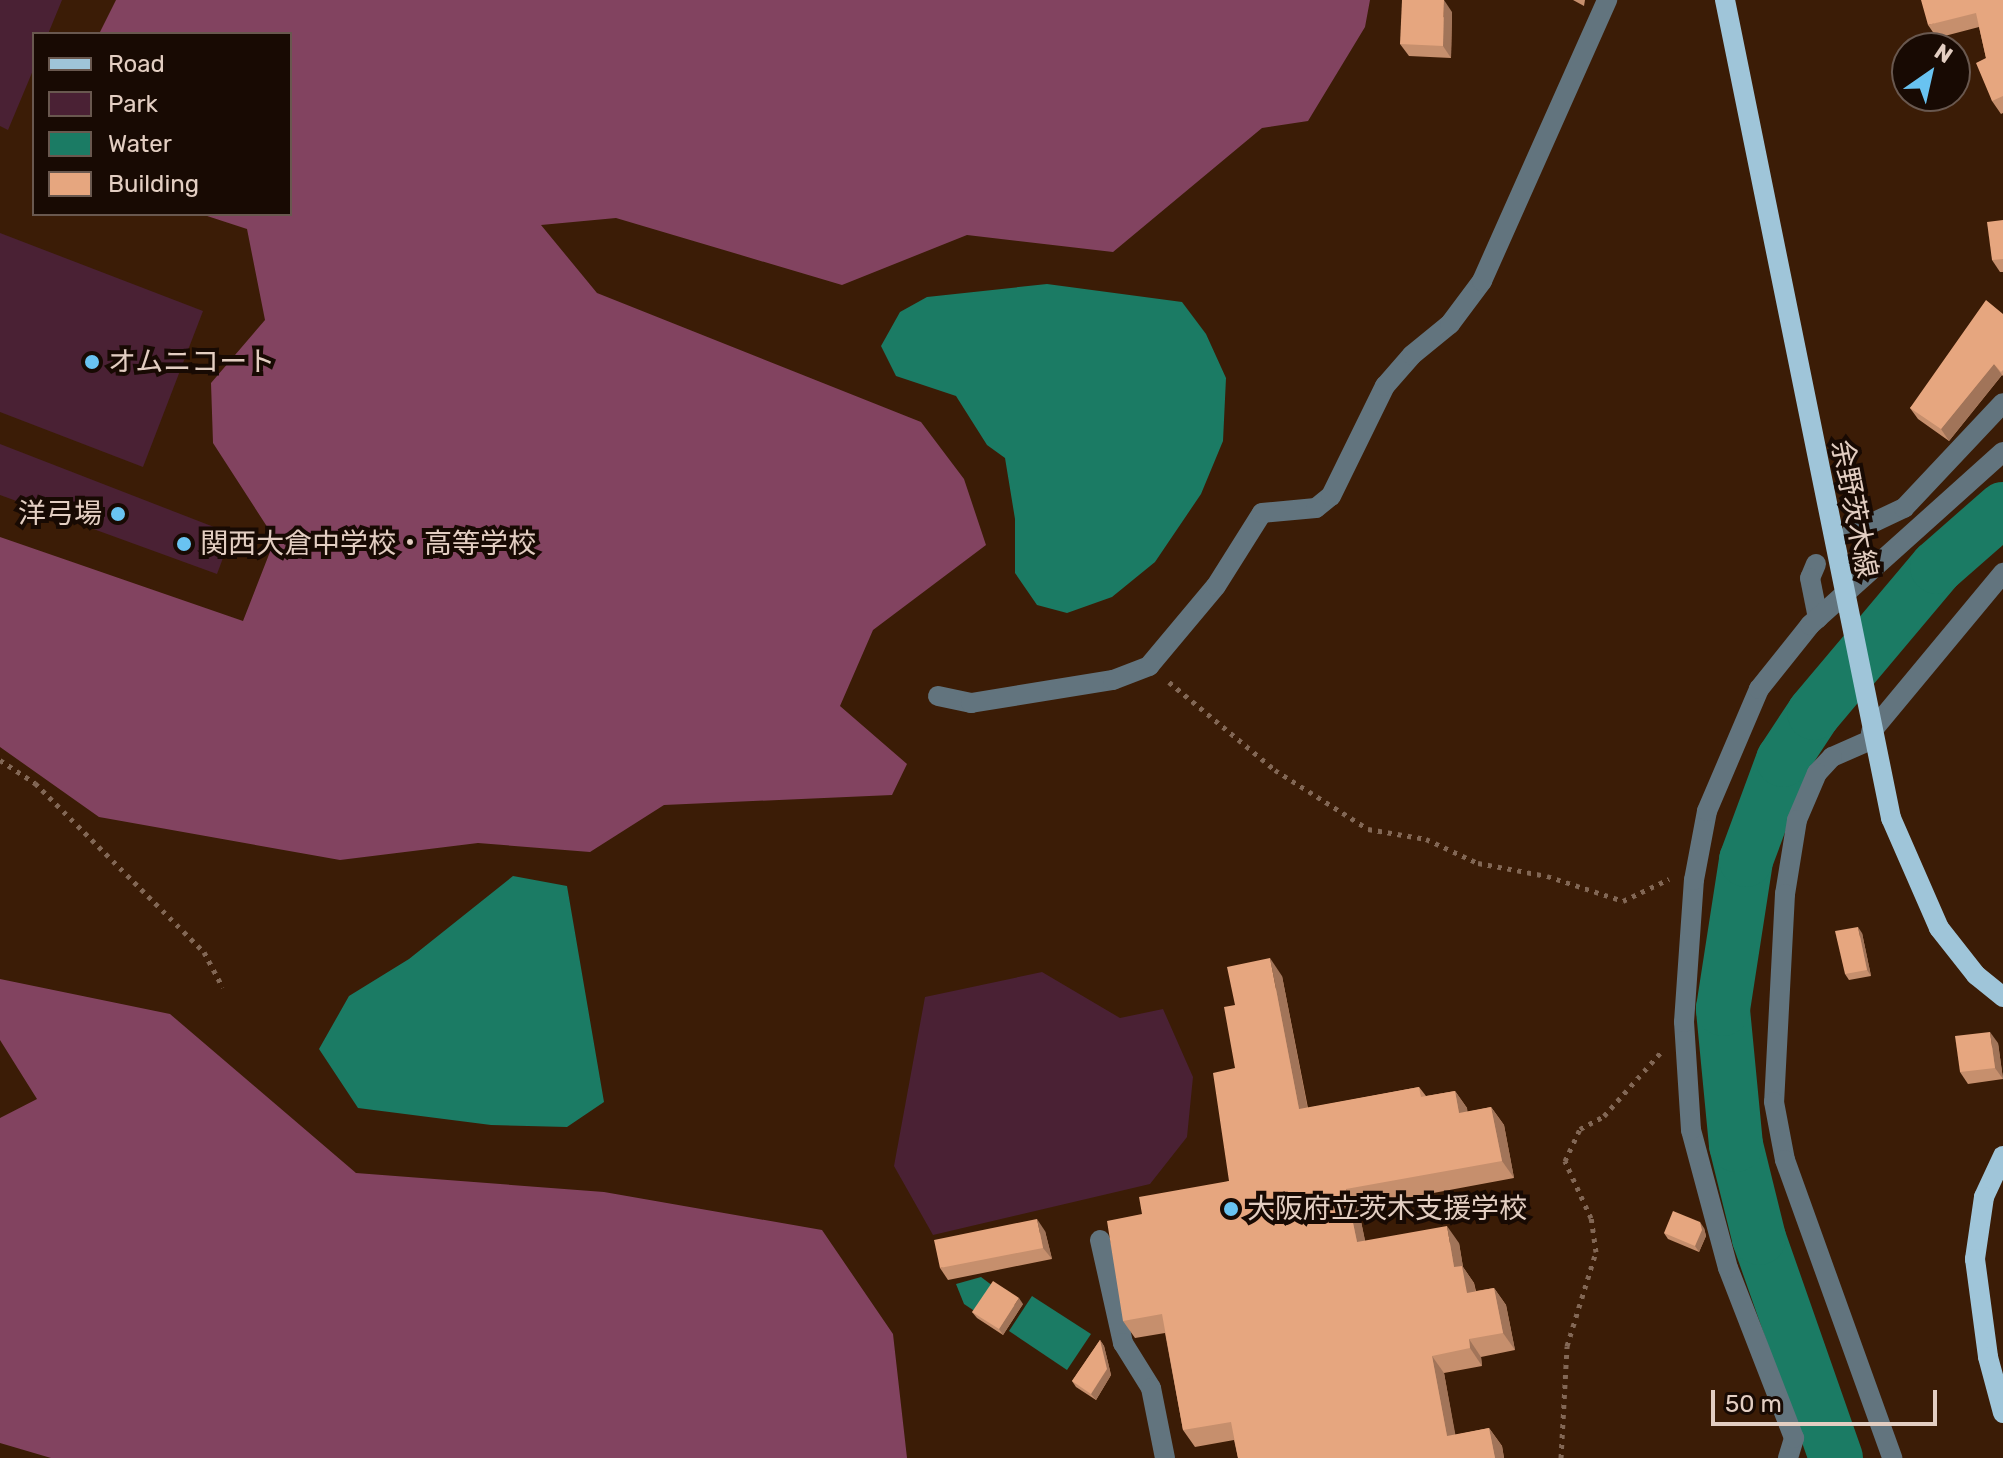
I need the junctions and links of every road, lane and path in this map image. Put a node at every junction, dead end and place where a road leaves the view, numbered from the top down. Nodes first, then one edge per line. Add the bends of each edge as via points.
1 (1607, 0) edge
2 (1725, 0) edge
3 (2003, 403) edge
4 (2003, 452) edge
5 (1851, 533) dead end
6 (1816, 564) dead end
7 (2003, 573) edge
8 (1818, 618) junction
9 (1149, 666) junction
10 (938, 696) dead end
11 (1872, 735) junction
12 (0, 760) edge
13 (1696, 868) junction
14 (223, 987) dead end
15 (2003, 997) edge
16 (1684, 1022) junction
17 (2003, 1156) edge
18 (1100, 1240) dead end
19 (2003, 1413) edge
20 (1165, 1458) edge
21 (1561, 1458) edge
22 (1788, 1458) edge
23 (1892, 1458) edge

1 - 9 street via 1467,306 1385,386 1331,496 1316,508 1262,513 1216,586
2 - 11 main road, 余野茨木線
3 - 5 street via 1904,508
4 - 8 street
6 - 8 street via 1810,578
7 - 11 street
8 - 13 street via 1759,689 1727,752 1707,811
9 - 10 street via 1113,680 971,703
9 - 13 path via 1275,770 1368,829 1426,839 1478,863 1547,876 1623,901
11 - 15 main road, 余野茨木線 via 1891,818 1913,877 1939,928 1976,975
11 - 23 street via 1832,757 1817,773 1797,820 1785,894 1774,1102 1785,1160
12 - 14 path via 35,783 204,952
13 - 16 street
16 - 21 path via 1616,1105 1580,1129 1565,1161 1597,1235 1567,1346
16 - 22 street via 1691,1130 1708,1204 1794,1438
17 - 19 main road via 1984,1197 1975,1259 1988,1357
18 - 20 street via 1123,1343 1151,1388

